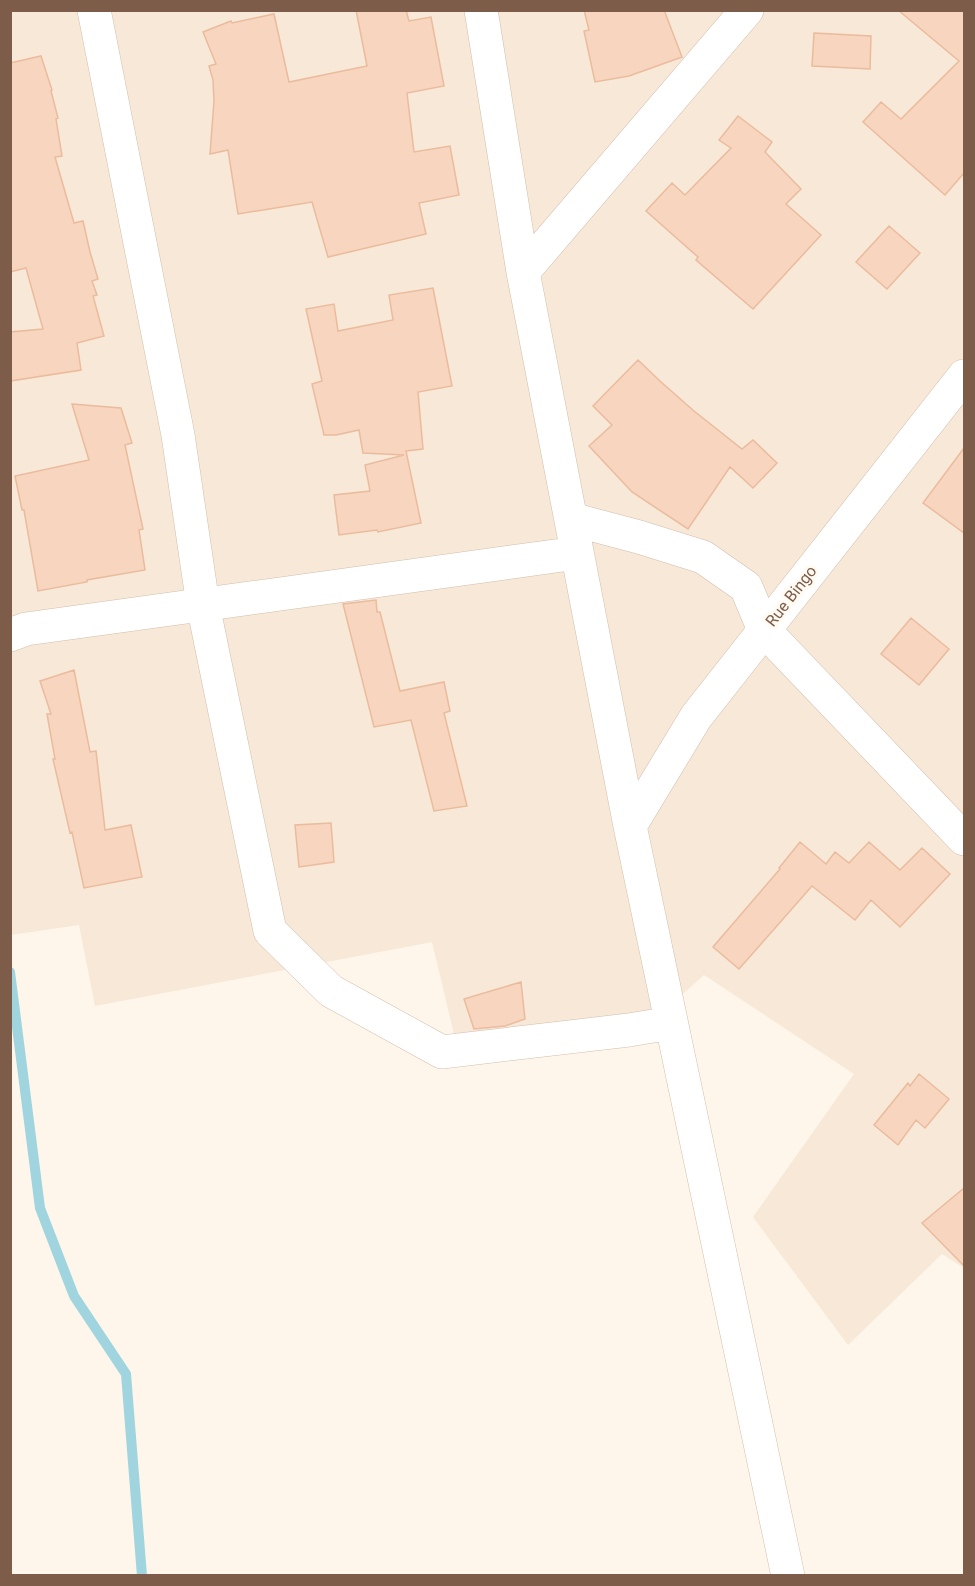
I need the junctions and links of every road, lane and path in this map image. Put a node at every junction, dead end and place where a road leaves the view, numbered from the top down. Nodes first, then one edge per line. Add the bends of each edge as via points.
1 (94, 10) edge
2 (481, 10) edge
3 (747, 10) edge
4 (523, 272) junction
5 (964, 376) edge
6 (571, 519) junction
7 (577, 553) junction
8 (203, 604) junction
9 (764, 630) junction
10 (10, 634) edge
11 (630, 826) junction
12 (964, 839) edge
13 (671, 1023) junction
14 (788, 1575) edge

1 - 8 street via 178,435
2 - 4 street
3 - 4 street
4 - 6 street
5 - 9 street, Rue Bingo
6 - 7 street
6 - 9 street via 704,557 746,587
7 - 8 street
7 - 11 street
8 - 10 street
8 - 13 street via 270,931 331,991 442,1052
9 - 11 street, Rue Bingo via 696,717
9 - 12 street
11 - 13 street
13 - 14 street

